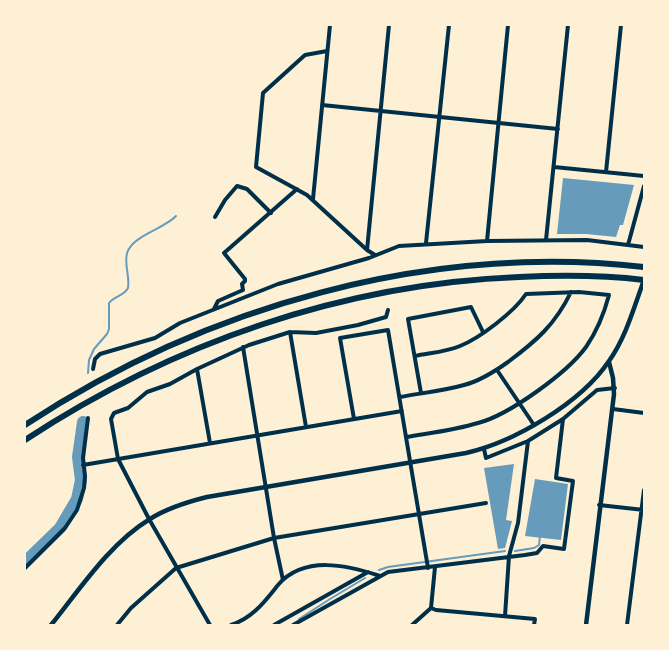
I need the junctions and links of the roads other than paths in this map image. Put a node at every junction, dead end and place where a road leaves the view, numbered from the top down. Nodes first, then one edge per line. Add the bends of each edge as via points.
1 (330, 25) edge
2 (389, 25) edge
3 (449, 25) edge
4 (508, 25) edge
5 (568, 25) edge
6 (621, 25) edge
7 (327, 51) junction
8 (322, 105) junction
9 (381, 111) junction
10 (440, 117) junction
11 (498, 123) junction
12 (558, 129) junction
13 (554, 167) junction
14 (606, 172) junction
15 (644, 176) edge
16 (644, 186) edge
17 (297, 189) junction
18 (313, 199) junction
19 (271, 213) junction
20 (215, 217) dead end
21 (546, 240) junction
22 (487, 241) junction
23 (426, 243) junction
24 (628, 245) junction
25 (644, 247) edge
26 (367, 250) junction
27 (375, 255) junction
28 (644, 267) edge
29 (644, 280) edge
30 (571, 292) junction
31 (637, 298) junction
32 (644, 299) edge
33 (214, 309) junction
34 (388, 310) dead end
35 (290, 332) junction
36 (483, 332) junction
37 (243, 347) junction
38 (415, 356) junction
39 (609, 362) junction
40 (93, 369) dead end
41 (198, 369) junction
42 (497, 370) junction
43 (614, 388) junction
44 (421, 393) junction
45 (400, 397) junction
46 (520, 403) junction
47 (612, 409) junction
48 (402, 411) junction
49 (644, 413) edge
50 (88, 418) dead end
51 (354, 419) junction
52 (564, 419) junction
53 (25, 425) edge
54 (534, 425) junction
55 (306, 427) junction
56 (258, 435) junction
57 (406, 437) junction
58 (25, 440) edge
59 (528, 441) junction
60 (210, 443) junction
61 (484, 449) junction
62 (118, 459) junction
63 (410, 463) junction
64 (84, 465) junction
65 (267, 487) junction
66 (644, 490) edge
67 (486, 503) dead end
68 (599, 505) junction
69 (642, 510) edge
70 (419, 514) junction
71 (149, 519) junction
72 (274, 538) junction
73 (509, 556) junction
74 (428, 566) junction
75 (435, 567) junction
76 (25, 568) edge
77 (176, 568) junction
78 (368, 572) junction
79 (380, 576) junction
80 (283, 580) junction
81 (431, 608) junction
82 (504, 616) junction
83 (51, 625) edge
84 (117, 625) edge
85 (210, 625) edge
86 (231, 625) edge
87 (274, 625) edge
88 (293, 625) edge
89 (412, 625) edge
90 (534, 625) edge
91 (586, 625) edge
92 (627, 625) edge

1 - 7 street
2 - 9 street
3 - 10 street
4 - 11 street
5 - 12 street
6 - 14 street
7 - 8 street
7 - 17 street via 305,55 263,93 256,168
8 - 9 street
8 - 18 street
9 - 10 street
9 - 26 street
10 - 11 street
10 - 23 street
11 - 12 street
11 - 22 street
12 - 13 street
13 - 14 street
13 - 21 street
14 - 15 street
16 - 24 street
17 - 18 street
17 - 19 street
18 - 26 street
19 - 20 street via 246,188 237,186
19 - 33 street via 224,253 245,279 242,284 244,290 218,302
21 - 22 street
21 - 24 street
22 - 23 street
23 - 27 street via 398,246
24 - 25 street
26 - 27 street
27 - 33 street via 278,284
28 - 53 highway via 545,262 495,265 404,275 328,291 265,309 142,358
29 - 31 street
29 - 58 highway via 552,275 461,281 412,287 310,309 213,341 167,361 78,407
30 - 36 street via 526,294 514,310
30 - 42 street via 546,331
30 - 46 street via 609,295 599,324 574,360
31 - 32 street
31 - 39 street via 626,330
33 - 40 street via 155,338 100,354 94,360
34 - 35 street via 386,317 358,325 316,333
35 - 37 street
35 - 55 street
36 - 38 street via 458,347
36 - 38 street via 471,307 408,319
37 - 41 street
37 - 56 street
38 - 44 street
39 - 43 street
39 - 54 street via 590,384
41 - 60 street
41 - 62 street via 147,392 128,408 114,413 111,419
42 - 44 street via 465,385
42 - 46 street
43 - 47 street
43 - 52 street via 597,390
44 - 45 street
45 - 48 street
45 - 51 street via 388,330 340,338
46 - 54 street
46 - 57 street via 478,423
47 - 49 street
47 - 68 street
48 - 51 street
48 - 57 street
50 - 64 street
51 - 55 street
52 - 59 street
52 - 73 street via 556,478 573,481 564,549 543,546 537,553
54 - 61 street
55 - 56 street
56 - 60 street
56 - 65 street
57 - 63 street
59 - 61 street via 486,458
59 - 73 street via 518,523
60 - 62 street
61 - 63 street
62 - 64 street
62 - 71 street
63 - 65 street
63 - 70 street
64 - 76 street via 83,493 77,510 65,528
65 - 71 street via 196,500
65 - 72 street
66 - 69 street
67 - 70 street
68 - 69 street
68 - 91 street
69 - 92 street
70 - 72 street
70 - 74 street
71 - 77 street
71 - 83 street via 111,551
72 - 77 street
72 - 80 street
73 - 75 street
73 - 82 street
74 - 75 street
74 - 79 street
75 - 81 street
77 - 84 street
77 - 85 street
78 - 79 street
78 - 80 street via 330,565 312,566 295,571
78 - 87 street
79 - 88 street
80 - 86 street via 255,611
81 - 82 street
81 - 89 street
82 - 90 street via 535,619

